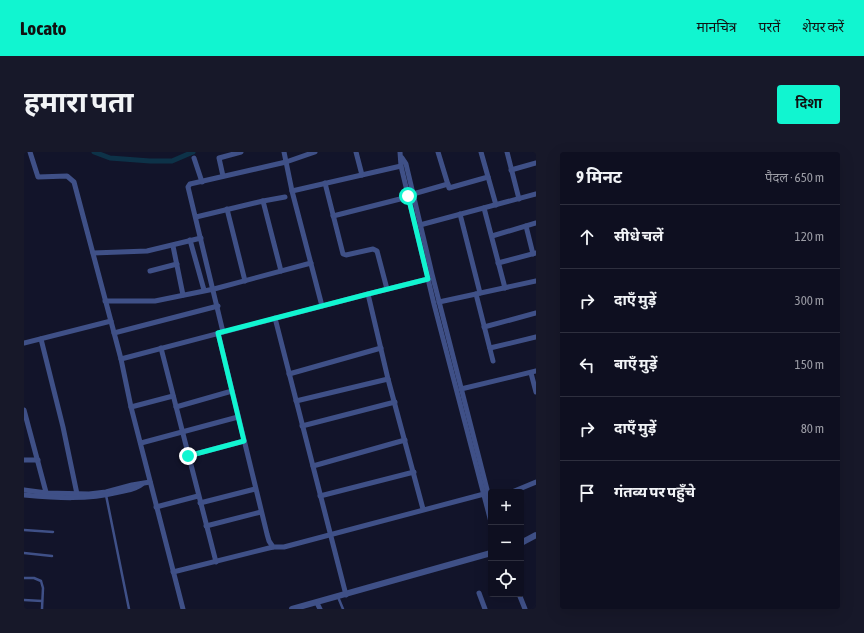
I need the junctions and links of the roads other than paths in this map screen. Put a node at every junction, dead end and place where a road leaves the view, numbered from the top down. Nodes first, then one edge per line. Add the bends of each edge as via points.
1 (30, 152) edge
2 (217, 152) edge
3 (241, 152) edge
4 (284, 152) edge
5 (315, 152) edge
6 (356, 152) edge
7 (438, 152) edge
8 (481, 152) edge
9 (507, 152) edge
10 (400, 154) edge
11 (194, 158) dead end
12 (219, 158) junction
13 (286, 162) junction
14 (536, 164) edge
15 (401, 166) junction
16 (511, 170) junction
17 (362, 175) junction
18 (223, 176) junction
19 (488, 177) junction
20 (202, 182) junction
21 (325, 184) junction
22 (448, 184) junction
23 (292, 191) junction
24 (536, 194) edge
25 (410, 195) junction
26 (285, 197) dead end
27 (519, 199) junction
28 (263, 201) junction
29 (496, 205) junction
30 (484, 208) junction
31 (227, 209) junction
32 (460, 214) junction
33 (333, 216) junction
34 (196, 217) junction
35 (536, 223) edge
36 (420, 225) junction
37 (526, 226) junction
38 (492, 236) junction
39 (201, 238) junction
40 (190, 240) junction
41 (173, 246) junction
42 (93, 252) junction
43 (535, 254) edge
44 (311, 263) junction
45 (498, 263) junction
46 (177, 264) junction
47 (150, 271) dead end
48 (281, 271) junction
49 (428, 279) junction
50 (245, 281) junction
51 (536, 281) edge
52 (504, 288) junction
53 (214, 289) junction
54 (387, 289) junction
55 (204, 290) junction
56 (368, 294) junction
57 (478, 294) junction
58 (184, 295) junction
59 (105, 301) junction
60 (439, 302) junction
61 (218, 306) junction
62 (322, 306) junction
63 (536, 313) edge
64 (275, 318) junction
65 (111, 321) junction
66 (484, 327) junction
67 (221, 332) junction
68 (114, 333) junction
69 (536, 337) edge
70 (41, 339) junction
71 (24, 344) edge
72 (161, 348) junction
73 (381, 348) junction
74 (490, 348) junction
75 (121, 359) junction
76 (493, 361) dead end
77 (533, 372) edge
78 (289, 374) junction
79 (388, 378) junction
80 (461, 389) junction
81 (232, 391) junction
82 (536, 392) edge
83 (173, 396) junction
84 (296, 401) junction
85 (395, 402) junction
86 (131, 407) junction
87 (176, 407) junction
88 (24, 410) edge
89 (238, 417) junction
90 (302, 426) junction
91 (182, 432) junction
92 (405, 440) junction
93 (244, 441) junction
94 (141, 443) junction
95 (188, 456) junction
96 (24, 460) edge
97 (38, 460) junction
98 (312, 466) junction
99 (414, 472) junction
100 (150, 482) junction
101 (536, 482) edge
102 (142, 484) junction
103 (255, 489) junction
104 (519, 489) edge
105 (24, 490) edge
106 (488, 491) edge
107 (77, 494) junction
108 (484, 494) junction
109 (24, 495) edge
110 (47, 495) junction
111 (106, 495) junction
112 (198, 496) junction
113 (320, 496) junction
114 (200, 503) junction
115 (156, 507) junction
116 (423, 509) junction
117 (488, 510) edge
118 (261, 512) junction
119 (206, 526) junction
120 (24, 530) edge
121 (53, 532) dead end
122 (330, 535) junction
123 (536, 535) edge
124 (524, 541) edge
125 (273, 547) junction
126 (24, 553) edge
127 (488, 554) edge
128 (52, 556) dead end
129 (216, 562) junction
130 (172, 572) junction
131 (24, 578) edge
132 (479, 593) dead end
133 (346, 595) junction
134 (338, 597) junction
135 (520, 597) edge
136 (24, 600) edge
137 (42, 601) junction
138 (318, 606) edge
139 (42, 609) edge
140 (129, 609) edge
141 (183, 609) edge
142 (292, 609) edge
143 (343, 609) edge
144 (485, 609) edge
145 (525, 609) edge

1 - 42 street via 38,177 67,176 74,182
2 - 12 street
3 - 12 street
4 - 13 street
5 - 13 street
6 - 17 street
7 - 22 street
8 - 19 street
9 - 16 street
10 - 15 street
10 - 25 street via 406,164
11 - 20 street
12 - 18 street
13 - 18 street
13 - 23 street
14 - 16 street
15 - 17 street
15 - 25 street
16 - 27 street
17 - 21 street
18 - 20 street
19 - 22 street via 449,188
19 - 29 street
20 - 34 street via 190,184 188,187
21 - 23 street
21 - 33 street
22 - 25 street
23 - 44 street
24 - 27 street
25 - 33 street
25 - 36 street
25 - 49 street
26 - 28 street
27 - 29 street
28 - 31 street
28 - 48 street
29 - 30 street
30 - 32 street
30 - 38 street
31 - 34 street
31 - 50 street
32 - 36 street
32 - 57 street
33 - 54 street via 344,255 373,249 377,251
34 - 39 street
35 - 37 street
36 - 60 street
37 - 38 street
37 - 43 street
38 - 45 street
39 - 40 street
39 - 53 street
40 - 41 street
40 - 55 street
41 - 42 street via 147,250
41 - 46 street
42 - 59 street
43 - 45 street
44 - 48 street
44 - 62 street
45 - 52 street
46 - 47 street
46 - 58 street
48 - 50 street
49 - 54 street
49 - 108 street
50 - 53 street
51 - 52 street
52 - 57 street
53 - 55 street
53 - 61 street
54 - 56 street
55 - 58 street
56 - 62 street
56 - 73 street
57 - 60 street
57 - 66 street
58 - 59 street via 154,301
59 - 65 street
60 - 80 street
61 - 67 street
61 - 68 street
62 - 64 street
63 - 66 street
64 - 67 street
64 - 78 street
65 - 68 street
65 - 70 street
66 - 74 street
67 - 72 street
67 - 81 street
68 - 75 street
69 - 74 street
70 - 71 street
70 - 107 street
72 - 75 street
72 - 83 street
73 - 78 street
73 - 79 street
74 - 76 street
75 - 86 street
77 - 80 street
77 - 82 street
78 - 84 street
79 - 84 street
79 - 85 street
80 - 106 street
81 - 87 street
81 - 89 street
83 - 86 street
83 - 87 street
84 - 90 street
85 - 90 street
85 - 92 street
86 - 94 street
87 - 91 street
88 - 97 street
89 - 91 street
89 - 93 street
90 - 98 street
91 - 94 street
91 - 95 street
92 - 98 street
92 - 99 street
93 - 95 street
93 - 103 street
94 - 100 street
95 - 112 street
96 - 97 street
97 - 110 street
98 - 113 street
99 - 113 street
99 - 116 street
100 - 102 street
100 - 115 street
101 - 104 street
102 - 107 street
102 - 111 street via 134,489
103 - 114 street
103 - 118 street
105 - 110 street
107 - 110 street
108 - 116 street
108 - 117 street
109 - 110 street
110 - 111 street via 87,498
111 - 140 lane
112 - 114 street
112 - 115 street
113 - 122 street
114 - 119 street
115 - 130 street
116 - 122 street
118 - 119 street
118 - 125 street
119 - 129 street
120 - 121 lane
122 - 125 street via 284,547
122 - 133 street
123 - 124 street
125 - 129 street
126 - 128 lane
127 - 133 street
129 - 130 street
130 - 141 street
131 - 137 lane via 41,581
132 - 144 street
133 - 134 street
134 - 138 street
134 - 143 lane
135 - 145 street
136 - 137 lane
137 - 139 lane
138 - 142 street

